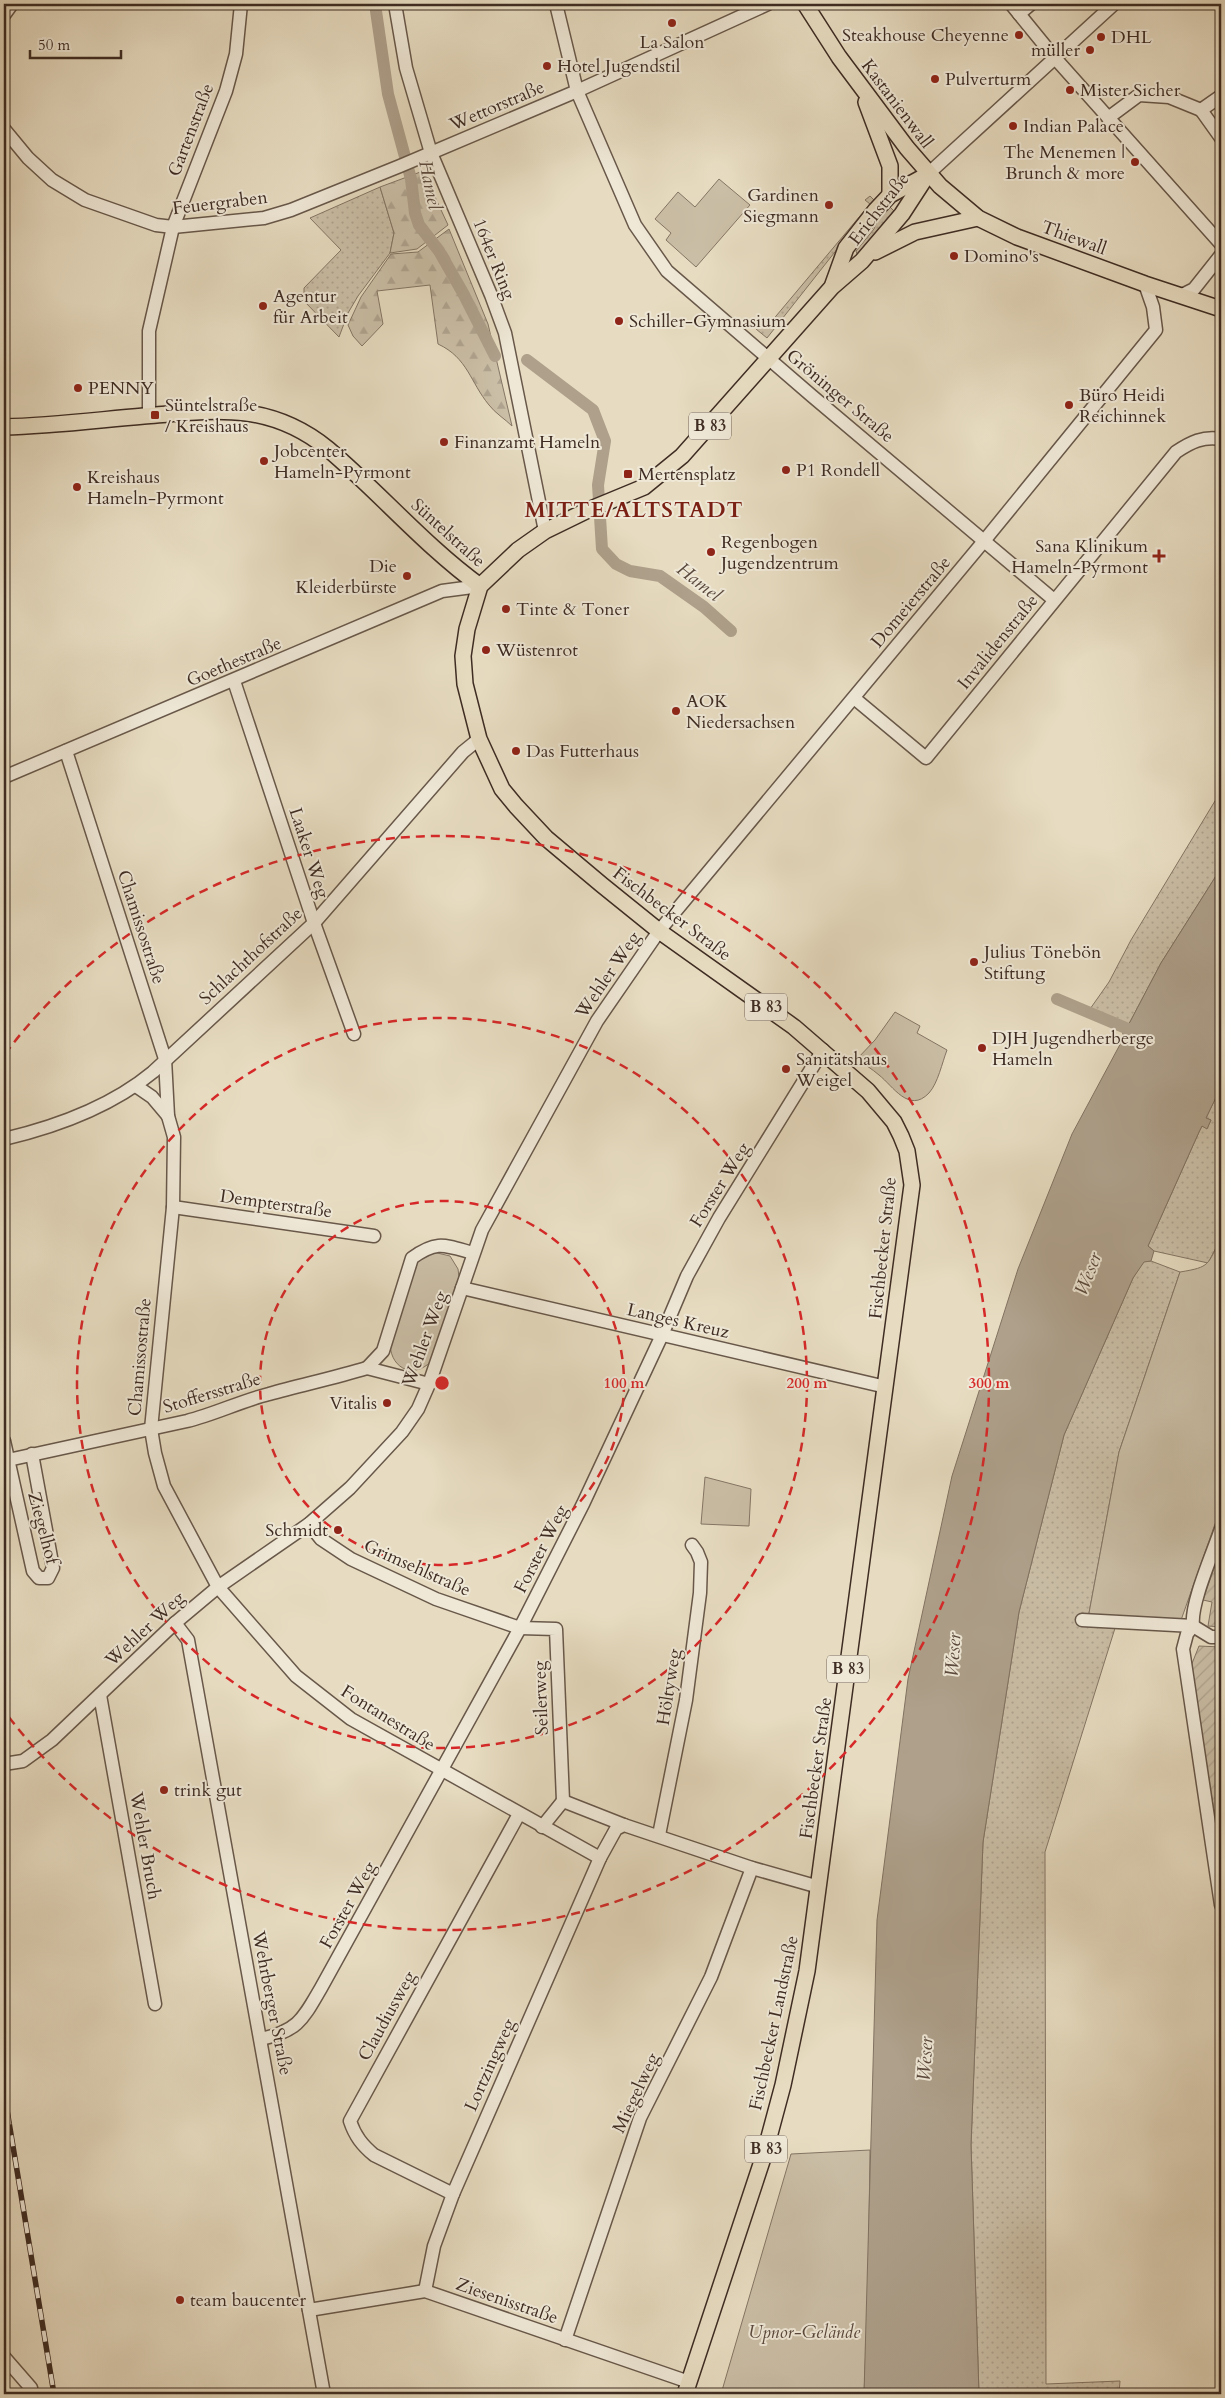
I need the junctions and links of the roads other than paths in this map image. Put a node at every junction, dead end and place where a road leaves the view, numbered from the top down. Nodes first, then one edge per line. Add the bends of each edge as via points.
1 (12, 4) edge
2 (240, 4) edge
3 (395, 4) edge
4 (556, 4) edge
5 (768, 4) edge
6 (805, 4) edge
7 (1011, 4) edge
8 (1031, 4) edge
9 (1114, 4) edge
10 (1019, 14) junction
11 (4, 15) edge
12 (1055, 58) junction
13 (861, 88) junction
14 (577, 91) junction
15 (1221, 96) edge
16 (1201, 110) junction
17 (1108, 118) junction
18 (4, 130) edge
19 (1221, 138) edge
20 (431, 153) junction
21 (928, 174) junction
22 (890, 195) junction
23 (978, 218) junction
24 (173, 228) junction
25 (1221, 244) edge
26 (1221, 255) edge
27 (862, 262) junction
28 (1145, 284) junction
29 (832, 287) junction
30 (1180, 296) junction
31 (1221, 309) edge
32 (769, 358) junction
33 (149, 416) junction
34 (4, 428) edge
35 (1221, 439) edge
36 (545, 531) junction
37 (984, 541) junction
38 (480, 586) junction
39 (1058, 596) junction
40 (234, 681) junction
41 (854, 698) junction
42 (479, 739) junction
43 (66, 751) junction
44 (4, 778) edge
45 (314, 923) junction
46 (659, 931) junction
47 (354, 1034) dead end
48 (823, 1050) junction
49 (165, 1059) junction
50 (136, 1086) junction
51 (168, 1116) junction
52 (4, 1139) edge
53 (172, 1207) junction
54 (374, 1236) dead end
55 (472, 1253) junction
56 (462, 1288) junction
57 (662, 1335) junction
58 (367, 1368) junction
59 (429, 1384) junction
60 (886, 1387) junction
61 (151, 1429) junction
62 (4, 1441) edge
63 (32, 1454) junction
64 (8, 1460) junction
65 (309, 1524) junction
66 (1221, 1529) edge
67 (692, 1545) dead end
68 (218, 1587) junction
69 (1082, 1620) dead end
70 (175, 1623) junction
71 (1193, 1626) junction
72 (520, 1628) junction
73 (1221, 1637) edge
74 (100, 1695) junction
75 (4, 1764) edge
76 (442, 1772) junction
77 (563, 1801) junction
78 (519, 1814) junction
79 (624, 1825) junction
80 (542, 1827) junction
81 (659, 1835) junction
82 (600, 1858) junction
83 (752, 1868) junction
84 (820, 1887) junction
85 (1221, 1905) edge
86 (155, 2004) dead end
87 (261, 2039) junction
88 (452, 2194) junction
89 (425, 2291) junction
90 (309, 2310) junction
91 (565, 2340) junction
92 (4, 2357) edge
93 (687, 2388) edge
94 (31, 2391) edge
95 (324, 2394) edge

1 - 11 street
2 - 24 street, Gartenstraße via 236,54 226,91
3 - 20 street, 164er Ring via 406,68
4 - 14 street, Gröninger Straße
5 - 14 street, Wettorstraße
6 - 13 main road, Kastanienwall
7 - 10 street
8 - 10 street
9 - 12 street
10 - 12 street
12 - 17 street
12 - 21 street
13 - 21 main road, Kastanienwall
13 - 22 main road via 890,166
14 - 20 street, Wettorstraße
14 - 32 street, Gröninger Straße via 635,225 648,246 688,290
15 - 16 street
16 - 17 street via 1169,97 1139,95
16 - 19 street
17 - 25 street
18 - 24 street, Feuergraben via 52,180 85,200
20 - 24 street, Feuergraben via 264,218
20 - 36 street, 164er Ring via 505,334
21 - 22 main road, Erichstraße / B 83
21 - 23 main road, Thiewall
21 - 27 main road, Erichstraße / B 83 via 902,214
22 - 29 main road, Erichstraße / B 83 via 846,248
23 - 27 main road, B 83 via 915,232 882,247
23 - 28 main road, Thiewall via 1017,237
24 - 33 street, Gartenstraße via 148,332
26 - 30 street via 1194,289
27 - 29 main road, Erichstraße / B 83
28 - 30 main road, Thiewall
28 - 37 street, Domeierstraße via 1154,307 1156,330
29 - 32 main road, Erichstraße / B 83
30 - 31 main road, Thiewall
32 - 36 main road, Erichstraße / B 83 via 682,456 644,486
32 - 37 street, Gröninger Straße
33 - 34 main road, Süntelstraße
33 - 38 main road, Süntelstraße via 208,410 243,412 278,420 299,429 326,448 448,561
35 - 39 street, Invalidenstraße via 1194,441 1176,452
36 - 38 main road, B 83 via 518,550
37 - 39 street, Gröninger Straße
37 - 41 street, Domeierstraße
38 - 40 street, Goethestraße via 442,591
38 - 42 main road, B 83 via 466,629 463,656 465,684
39 - 41 street, Invalidenstraße via 926,758
40 - 43 street, Goethestraße
40 - 45 street, Laaker Weg
41 - 46 street, Domeierstraße
42 - 45 street, Schlachthofstraße via 463,752
42 - 46 main road, Fischbecker Straße / B 83 via 502,789 516,806 546,838
43 - 44 street, Goethestraße
43 - 49 street, Chamissostraße
45 - 47 street, Laaker Weg
45 - 49 street, Schlachthofstraße
46 - 48 main road, Fischbecker Straße / B 83
46 - 55 street, Wehler Weg via 591,1031
48 - 57 street, Forster Weg via 719,1218 687,1276
48 - 60 main road, Fischbecker Straße / B 83 via 882,1107 894,1122 907,1151 912,1185
49 - 50 street, Schlachthofstraße
49 - 51 street, Chamissostraße
50 - 51 street, Chamissostraße via 152,1097
50 - 52 street, Schlachthofstraße via 83,1113
51 - 53 street, Chamissostraße via 174,1137
53 - 54 street, Dempterstraße
53 - 61 street, Chamissostraße
55 - 56 street, Wehler Weg
55 - 58 street via 440,1244 424,1249 412,1258 383,1351
56 - 57 street, Langes Kreuz
56 - 59 street, Wehler Weg
57 - 60 street, Langes Kreuz
57 - 72 street, Forster Weg via 583,1504
58 - 59 street
58 - 61 street, Stoffersstraße via 267,1394 215,1414
59 - 65 street, Wehler Weg via 418,1409 402,1432 350,1488
60 - 84 main road, Fischbecker Straße / B 83
61 - 63 street, Stoffersstraße
61 - 68 street, Chamissostraße via 164,1486
62 - 64 street, Ziegelhof
63 - 64 street, Stoffersstraße
63 - 64 street, Ziegelhof via 53,1568 48,1578 39,1578 34,1571
65 - 68 street, Wehler Weg
65 - 72 street, Grimsehlstraße via 322,1538 352,1559 436,1599
66 - 71 street via 1194,1611
67 - 81 street, Höltyweg via 701,1562 700,1593 686,1700
68 - 70 street, Wehler Weg
68 - 76 street, Fontanestraße via 296,1676 351,1719
69 - 71 street
70 - 74 street, Wehler Weg
70 - 87 street, Wehrberger Straße via 188,1640
71 - 73 street via 1211,1637
71 - 85 street via 1183,1649
72 - 76 street, Forster Weg
72 - 77 street, Seilerweg via 556,1629
74 - 75 street, Wehler Weg via 38,1752 23,1761
74 - 86 street, Wehler Bruch
76 - 78 street, Fontanestraße
76 - 87 street, Forster Weg via 302,2019 283,2034
77 - 79 street
77 - 80 street
78 - 80 street, Fontanestraße
78 - 88 street, Claudiusweg via 350,2121 362,2146 374,2155
79 - 81 street
79 - 82 street via 616,1829
80 - 82 street, Fontanestraße
81 - 83 street
82 - 88 street, Lortzingweg
83 - 84 street
83 - 91 street, Miegelweg via 711,1977 640,2118
84 - 93 main road, Fischbecker Landstraße / B 83 via 807,1971 783,2086 765,2152
87 - 90 street, Wehrberger Straße
88 - 89 street, Lortzingweg via 434,2246
89 - 90 street, Ziesenisstraße
89 - 91 street, Ziesenisstraße
90 - 95 street, Wehrberger Straße
91 - 93 street, Ziesenisstraße
92 - 94 street

